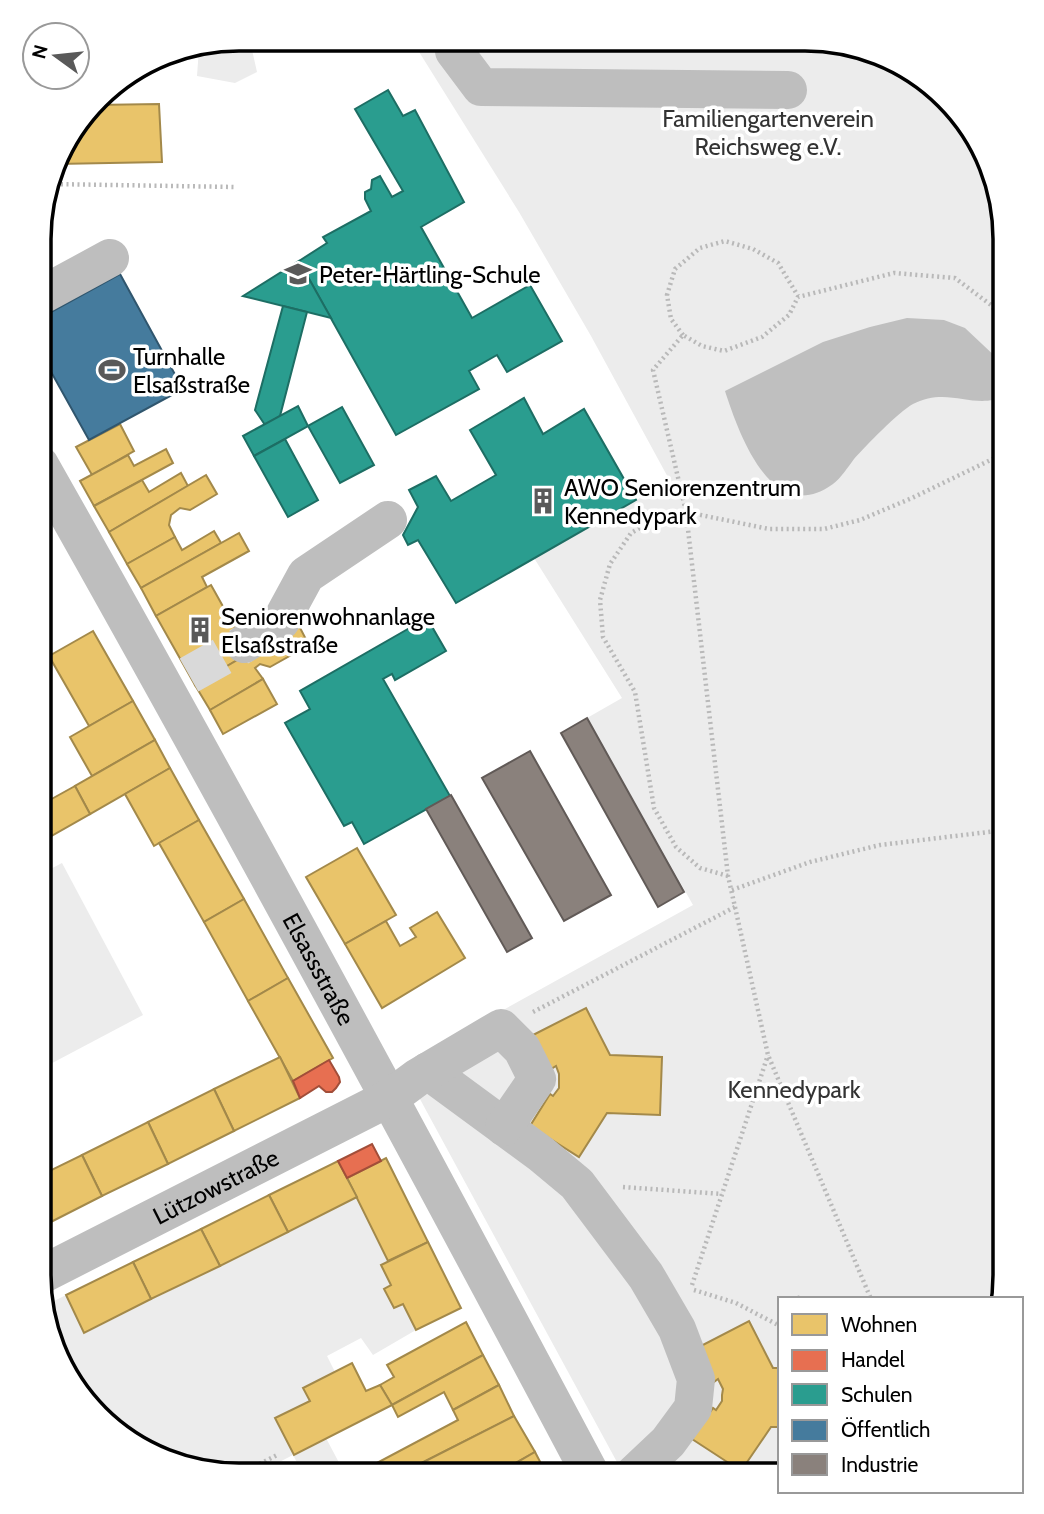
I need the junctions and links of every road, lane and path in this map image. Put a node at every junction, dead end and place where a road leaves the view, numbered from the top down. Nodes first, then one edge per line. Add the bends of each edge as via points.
1 (454, 51) edge
2 (788, 90) dead end
3 (59, 184) edge
4 (234, 187) dead end
5 (110, 258) dead end
6 (51, 290) edge
7 (798, 297) junction
8 (993, 308) edge
9 (683, 335) junction
10 (993, 459) edge
11 (51, 482) edge
12 (686, 512) junction
13 (388, 520) dead end
14 (244, 644) tunnel mouth
15 (993, 831) edge
16 (728, 876) junction
17 (732, 890) junction
18 (735, 907) junction
19 (501, 1028) junction
20 (768, 1055) junction
21 (428, 1071) junction
22 (391, 1097) junction
23 (504, 1127) junction
24 (577, 1184) junction
25 (722, 1194) junction
26 (51, 1270) edge
27 (691, 1289) junction
28 (870, 1297) edge
29 (778, 1325) edge
30 (677, 1329) junction
31 (279, 1454) dead end
32 (261, 1463) edge
33 (585, 1463) edge
34 (646, 1463) edge

1 - 2 street via 481,87
3 - 4 path
5 - 6 street
7 - 8 path via 894,272 955,278
7 - 9 path via 789,315 762,337 724,351
7 - 9 path via 779,263 752,249 725,242 700,248 675,269 667,295 671,319
9 - 12 path via 653,370
10 - 12 path via 860,520 824,529 769,529
11 - 22 street, Elsassstraße via 178,682
12 - 16 path
12 - 16 path via 659,517 631,533 610,564 600,600 603,637 635,692 654,808 676,847 700,868
13 - 14 street via 306,575 281,621
15 - 17 path via 880,845 810,862
16 - 17 path
17 - 18 path
18 - 19 path
18 - 20 path
19 - 21 street, Lützowstraße
19 - 23 street via 522,1049 537,1079
20 - 25 path
20 - 28 path
21 - 22 street, Lützowstraße
21 - 23 street
22 - 26 street, Lützowstraße
22 - 33 street, Elsassstraße
23 - 24 street
24 - 25 path
24 - 30 street via 646,1276
25 - 27 path
27 - 29 path via 736,1303
27 - 30 path
30 - 34 street via 696,1379 693,1408
31 - 32 path

